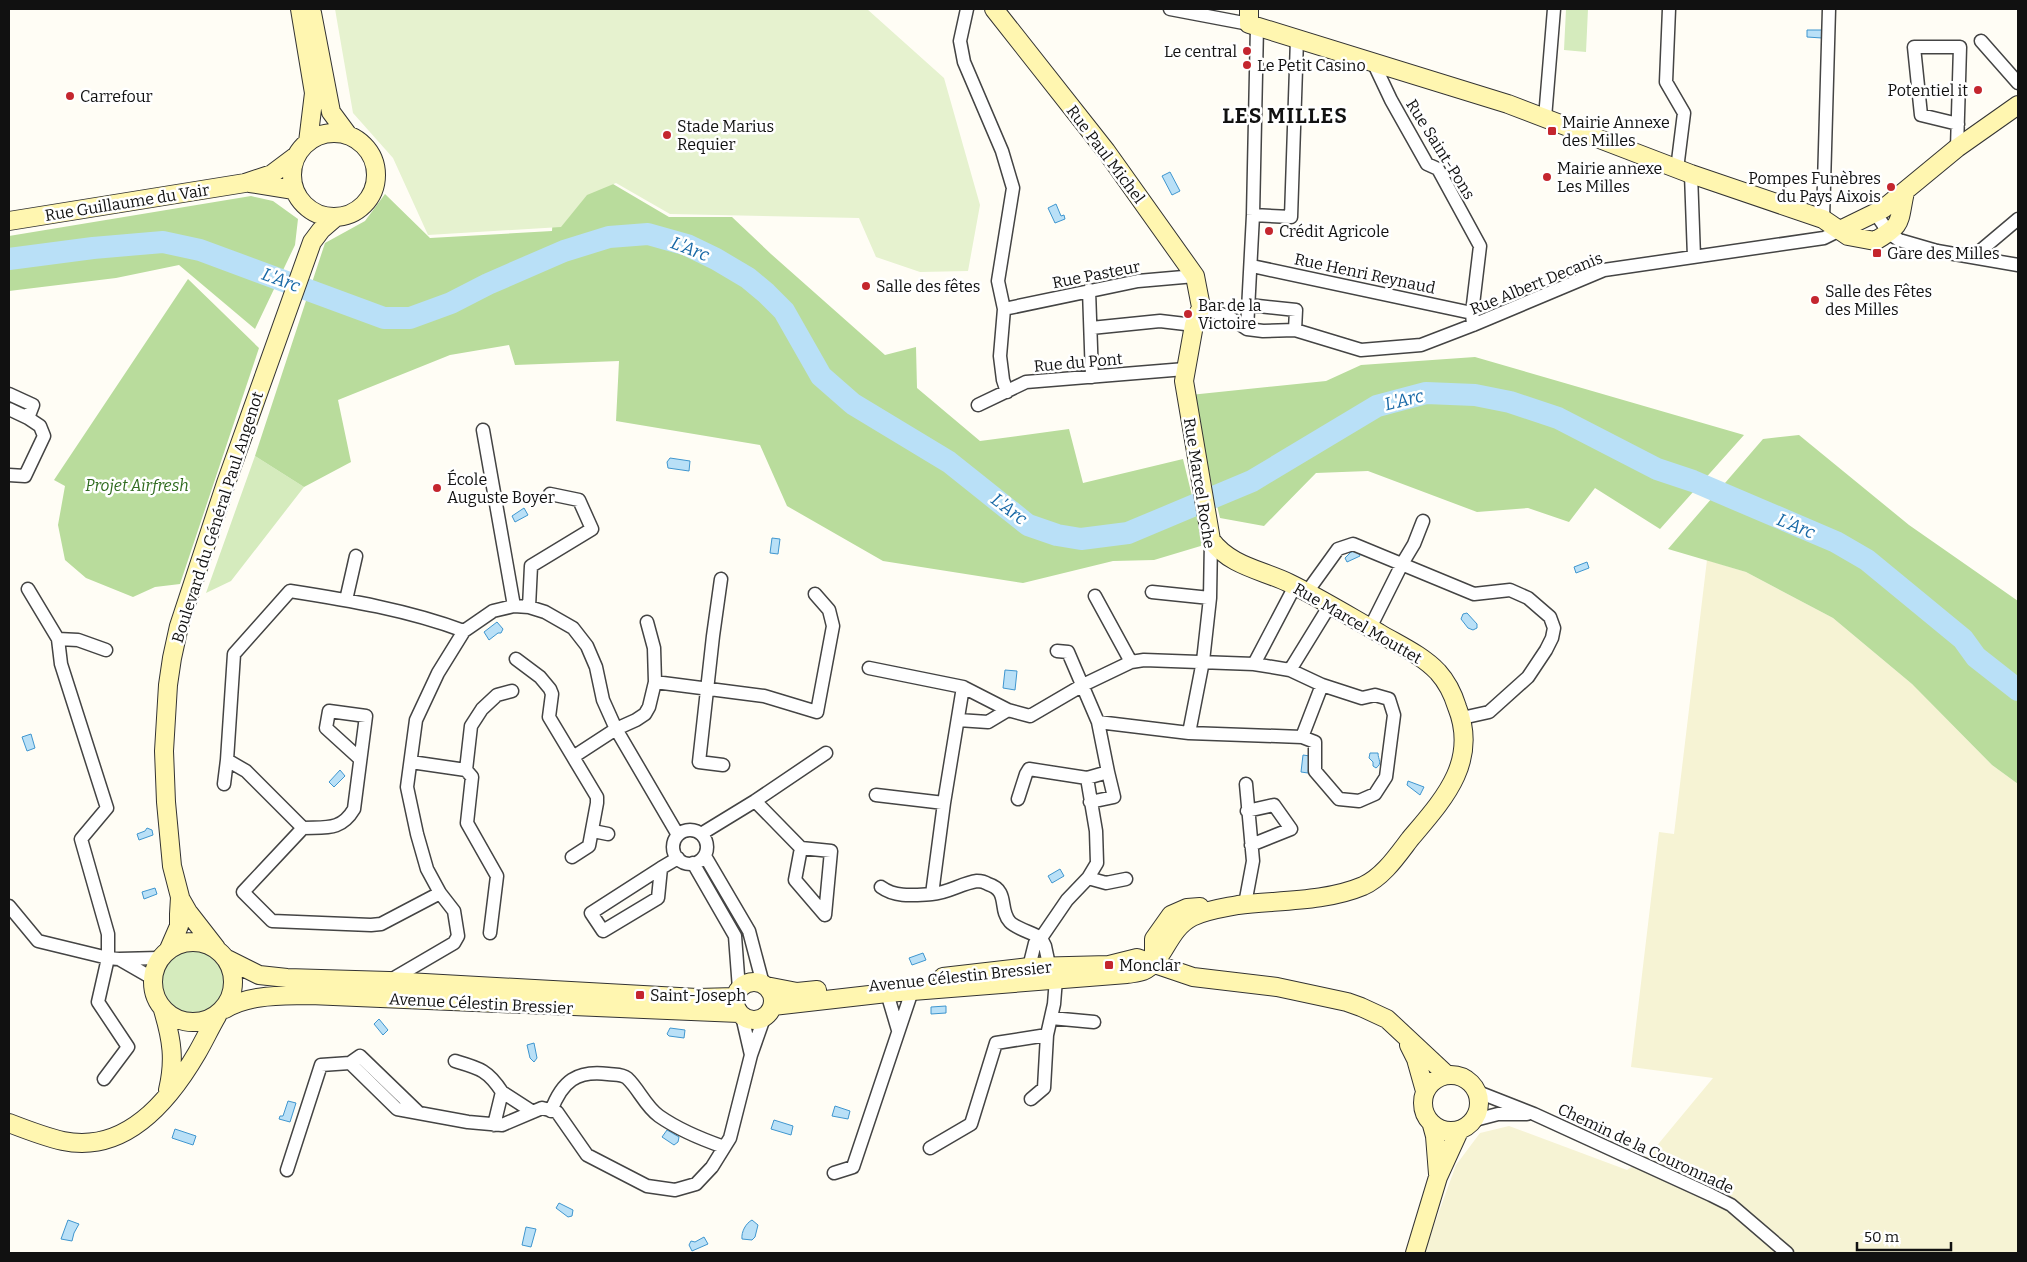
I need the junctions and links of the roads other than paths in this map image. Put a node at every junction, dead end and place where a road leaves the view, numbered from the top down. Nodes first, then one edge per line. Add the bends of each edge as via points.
1 (300, 9) edge
2 (311, 9) edge
3 (967, 9) edge
4 (994, 9) edge
5 (1170, 9) edge
6 (1554, 9) edge
7 (1669, 9) edge
8 (1829, 9) edge
9 (1251, 19) edge
10 (1297, 39) junction
11 (1981, 41) dead end
12 (1374, 62) junction
13 (2018, 82) edge
14 (2018, 105) edge
15 (1546, 118) junction
16 (1958, 124) junction
17 (348, 135) junction
18 (308, 142) junction
19 (1957, 148) junction
20 (296, 156) junction
21 (1684, 172) junction
22 (245, 183) junction
23 (294, 190) junction
24 (1905, 192) junction
25 (304, 205) junction
26 (1876, 214) junction
27 (1253, 215) junction
28 (336, 217) junction
29 (1823, 219) junction
30 (2018, 219) edge
31 (9, 221) edge
32 (1894, 228) junction
33 (1840, 230) junction
34 (310, 246) junction
35 (1694, 257) junction
36 (1978, 257) junction
37 (2018, 264) edge
38 (1252, 266) junction
39 (1195, 276) junction
40 (1089, 290) junction
41 (1249, 305) junction
42 (1201, 307) junction
43 (1004, 309) junction
44 (1472, 319) junction
45 (1194, 325) junction
46 (1091, 328) junction
47 (1247, 328) junction
48 (1295, 330) junction
49 (1185, 369) junction
50 (1092, 377) junction
51 (1006, 392) junction
52 (9, 394) edge
53 (978, 405) dead end
54 (9, 409) edge
55 (28, 418) junction
56 (483, 430) dead end
57 (9, 475) edge
58 (550, 494) dead end
59 (1423, 521) dead end
60 (1210, 534) junction
61 (356, 556) dead end
62 (1402, 564) junction
63 (721, 579) dead end
64 (28, 589) dead end
65 (1301, 589) junction
66 (1152, 592) dead end
67 (816, 594) dead end
68 (1095, 596) dead end
69 (1210, 598) junction
70 (346, 600) junction
71 (514, 606) junction
72 (1330, 606) junction
73 (529, 607) junction
74 (647, 622) dead end
75 (1370, 628) junction
76 (464, 631) junction
77 (58, 639) junction
78 (106, 650) dead end
79 (1057, 651) dead end
80 (516, 659) dead end
81 (1204, 661) junction
82 (1131, 662) junction
83 (1254, 664) junction
84 (870, 668) dead end
85 (1290, 670) junction
86 (655, 682) junction
87 (1083, 685) junction
88 (1322, 685) junction
89 (963, 687) junction
90 (707, 690) junction
91 (512, 691) dead end
92 (1008, 710) junction
93 (1462, 718) junction
94 (958, 720) junction
95 (1098, 722) junction
96 (616, 729) junction
97 (1189, 733) junction
98 (1302, 737) junction
99 (826, 753) dead end
100 (573, 757) junction
101 (359, 758) dead end
102 (227, 760) junction
103 (411, 762) junction
104 (723, 766) dead end
105 (466, 770) junction
106 (1108, 772) junction
107 (1086, 778) junction
108 (224, 784) dead end
109 (1246, 784) dead end
110 (876, 795) dead end
111 (1018, 799) dead end
112 (755, 801) junction
113 (1090, 802) junction
114 (944, 803) junction
115 (1247, 811) junction
116 (302, 828) junction
117 (593, 830) junction
118 (608, 834) dead end
119 (701, 834) junction
120 (678, 835) junction
121 (1251, 845) junction
122 (801, 848) junction
123 (704, 856) junction
124 (572, 857) dead end
125 (678, 858) junction
126 (693, 863) junction
127 (661, 868) junction
128 (1088, 878) junction
129 (1126, 880) dead end
130 (881, 887) dead end
131 (440, 893) junction
132 (932, 894) junction
133 (180, 897) junction
134 (1245, 904) junction
135 (9, 906) edge
136 (490, 933) dead end
137 (1040, 938) junction
138 (164, 953) junction
139 (221, 954) junction
140 (113, 958) junction
141 (1154, 963) junction
142 (1029, 967) junction
143 (1054, 972) junction
144 (152, 978) junction
145 (389, 982) junction
146 (764, 985) junction
147 (912, 991) junction
148 (887, 993) junction
149 (739, 1004) junction
150 (163, 1010) junction
151 (221, 1012) junction
152 (769, 1012) junction
153 (1051, 1018) junction
154 (1094, 1022) dead end
155 (898, 1030) junction
156 (1047, 1036) junction
157 (1404, 1036) junction
158 (751, 1055) junction
159 (455, 1062) dead end
160 (1447, 1075) junction
161 (104, 1079) dead end
162 (1425, 1091) junction
163 (502, 1092) junction
164 (1478, 1092) junction
165 (1031, 1099) dead end
166 (166, 1100) junction
167 (551, 1110) junction
168 (533, 1112) junction
169 (1534, 1114) junction
170 (1475, 1120) junction
171 (9, 1123) edge
172 (494, 1125) junction
173 (1432, 1125) junction
174 (1459, 1131) junction
175 (724, 1147) junction
176 (930, 1148) dead end
177 (287, 1170) dead end
178 (834, 1173) dead end
179 (1438, 1177) junction
180 (1415, 1253) edge
181 (1787, 1253) edge

1 - 18 main road via 314,93
2 - 17 main road via 331,112
3 - 43 street via 960,41 964,62 1002,151 1013,188 998,281
4 - 39 main road, Rue Paul Michel via 1106,151
5 - 9 street
6 - 15 street
7 - 21 street via 1666,82 1684,113
8 - 29 street
9 - 10 main road
9 - 27 street
10 - 12 main road
10 - 27 street via 1291,217
11 - 13 street
12 - 15 main road
12 - 44 street, Rue Saint-Pons via 1427,164 1438,169 1480,246
14 - 19 main road
15 - 21 main road
16 - 16 street via 1960,47 1914,46 1921,115
16 - 19 street
17 - 18 main road via 320,135
17 - 28 main road via 369,151 377,177 370,199 362,207
18 - 20 main road
19 - 24 main road
20 - 22 main road, Rue Guillaume du Vair via 272,174
20 - 23 main road via 292,167
21 - 29 main road
21 - 35 street
22 - 23 main road, Rue Guillaume du Vair
22 - 31 main road, Rue Guillaume du Vair
23 - 25 main road
24 - 26 main road
24 - 32 main road
25 - 28 main road via 318,214
25 - 34 main road
26 - 32 street
26 - 33 main road
27 - 38 street
28 - 34 main road
29 - 33 main road
30 - 36 street
32 - 33 main road via 1875,241 1848,236
32 - 36 street via 1904,232 1914,244
33 - 35 street, Rue Albert Decanis via 1824,238
34 - 133 main road, Boulevard du Général Paul Angenot via 226,483 179,626 172,658 164,751 172,866
35 - 44 street, Rue Albert Decanis via 1604,270
36 - 37 street
38 - 41 street
38 - 44 street, Rue Henri Reynaud
39 - 40 street, Rue Pasteur via 1138,281
39 - 42 main road, Rue Paul Michel
40 - 43 street, Rue Pasteur
40 - 46 street
41 - 47 street
41 - 48 street via 1296,310
42 - 45 main road, Rue Marcel Roche
42 - 47 street via 1229,317
43 - 51 street via 1000,356
44 - 48 street, Rue Albert Decanis via 1421,345 1361,350
45 - 46 street via 1160,320
45 - 49 main road, Rue Marcel Roche
46 - 50 street
47 - 48 street, Rue Albert Decanis
49 - 50 street, Rue du Pont
49 - 60 main road, Rue Marcel Roche via 1184,380
50 - 51 street, Rue du Pont via 1026,382
51 - 53 street, Rue du Pont
52 - 55 street via 33,405
54 - 55 street
55 - 57 street via 40,426 44,436 25,476
56 - 71 street
58 - 73 street via 579,500 592,529 531,566
59 - 62 street
60 - 65 main road, Rue Marcel Mouttet via 1219,551 1230,558
60 - 69 street, Rue Marcel Roche
61 - 70 street
62 - 65 street via 1352,544 1338,549
62 - 75 street
62 - 93 street via 1474,594 1510,590 1528,598 1546,612 1552,622 1552,638 1528,678 1490,712
63 - 90 street
64 - 77 street
65 - 72 main road, Rue Marcel Mouttet
65 - 83 street
66 - 69 street
67 - 90 street via 829,610 833,626 817,712 764,696
68 - 82 street
69 - 81 street, Rue Marcel Roche
70 - 76 street via 439,621
70 - 102 street via 290,591 234,654
71 - 73 street
71 - 76 street via 493,610
72 - 75 main road, Rue Marcel Mouttet
72 - 85 street
73 - 96 street via 573,628 587,646 596,667 602,700
74 - 86 street via 654,648
75 - 93 main road, Rue Marcel Mouttet via 1426,661 1447,684
76 - 103 street via 438,673 416,720
77 - 78 street via 78,640
77 - 140 street via 61,664 106,808 81,839
79 - 87 street via 1068,652
80 - 100 street via 550,689 550,717
81 - 82 street
81 - 83 street
81 - 97 street, Rue Marcel Roche
82 - 87 street
83 - 85 street
84 - 89 street
85 - 88 street
86 - 90 street
86 - 96 street via 645,714
87 - 92 street via 1030,716
87 - 95 street
88 - 98 street
88 - 98 street via 1362,698 1375,695 1389,699 1394,715 1386,777 1375,794 1359,801 1339,798 1315,771 1315,742
89 - 92 street
89 - 94 street
90 - 104 street via 699,762
91 - 105 street via 497,695 482,709 472,726
92 - 94 street via 988,722
93 - 134 main road, Rue Marcel Mouttet via 1464,740 1460,768 1449,792 1381,873 1364,885 1339,894
94 - 114 street
95 - 97 street
95 - 106 street
96 - 100 street
96 - 120 street
97 - 98 street
99 - 112 street
100 - 117 street via 597,798
101 - 116 street via 354,809 348,819 333,827
102 - 108 street
102 - 116 street via 246,771
103 - 105 street
103 - 131 street via 407,787 417,834 427,869
105 - 136 street via 472,777 467,823 497,876
106 - 107 street
106 - 113 street via 1114,796
107 - 111 street via 1029,769
107 - 113 street
109 - 115 street
110 - 114 street
112 - 119 street
112 - 122 street
113 - 128 street via 1096,831 1097,863
114 - 132 street
115 - 121 street
115 - 121 street via 1274,805 1291,829
116 - 131 street via 243,892 272,921 377,925
117 - 118 street
117 - 124 street via 589,846
119 - 120 street via 692,830
119 - 123 street via 707,847
120 - 125 street via 673,844
121 - 134 street via 1252,861
122 - 122 street via 795,880 825,915 831,851
123 - 126 street
123 - 146 street via 749,931
125 - 126 street
125 - 127 street
126 - 149 street via 736,936
127 - 127 street via 591,912 603,931 658,898
128 - 129 street via 1106,883
128 - 137 street via 1067,900
130 - 132 street via 893,894
131 - 145 street via 454,911 458,936 454,943
132 - 137 street via 945,893 976,881 994,886 1000,891 1011,924
133 - 138 main road, Boulevard du Général Paul Angenot via 179,926
133 - 139 main road, Boulevard du Général Paul Angenot
134 - 141 main road, Rue Marcel Mouttet via 1216,908 1192,917 1174,931
135 - 140 street via 38,941
137 - 142 street via 1035,943
137 - 143 street
138 - 139 main road via 184,942 203,943
138 - 140 street
138 - 144 main road
139 - 145 main road, Avenue Célestin Bressier via 259,975
139 - 151 main road via 233,973 233,992
140 - 144 street
140 - 161 street via 98,1002 128,1047
141 - 143 main road, Avenue Célestin Bressier via 1142,972 1127,974
141 - 157 main road via 1193,977 1277,987 1361,1007 1387,1019
142 - 143 main road, Avenue Célestin Bressier
142 - 146 main road, Avenue Célestin Bressier via 797,992
143 - 147 main road, Avenue Célestin Bressier
143 - 153 street
144 - 150 main road via 155,997
145 - 149 main road, Avenue Célestin Bressier via 697,998
146 - 149 main road via 750,982
146 - 152 main road via 772,995
147 - 148 main road, Avenue Célestin Bressier
147 - 155 street
148 - 152 main road, Avenue Célestin Bressier
148 - 155 street
149 - 151 main road, Avenue Célestin Bressier via 310,995 256,998 236,1002
149 - 152 main road via 752,1020
149 - 158 street
150 - 151 main road via 179,1021 200,1023
150 - 166 main road via 173,1050
151 - 166 main road
152 - 158 street
153 - 154 street
153 - 156 street
155 - 178 street via 853,1167
156 - 165 street via 1044,1088
156 - 176 street via 996,1042 972,1124
157 - 160 main road
157 - 162 main road via 1416,1059
158 - 175 street via 730,1138
159 - 163 street via 480,1068
160 - 162 main road via 1431,1083
160 - 164 main road via 1465,1078
162 - 173 main road via 1423,1109
163 - 168 street
163 - 172 street
164 - 169 street, Chemin de la Couronnade
164 - 170 main road via 1480,1102
166 - 171 main road via 150,1116 125,1132 96,1141 65,1141
167 - 168 street via 542,1108
167 - 175 street via 556,1096 580,1074 623,1076 657,1115 698,1138
167 - 175 street via 557,1112 587,1155 647,1186 674,1190 696,1184
168 - 172 street via 502,1125
169 - 170 street, Chemin de la Couronnade via 1498,1114
169 - 181 street, Chemin de la Couronnade via 1731,1205
170 - 174 main road
172 - 177 street via 418,1112 360,1056 350,1063 321,1065
173 - 174 main road via 1440,1130
173 - 179 main road
174 - 179 main road
179 - 180 main road

